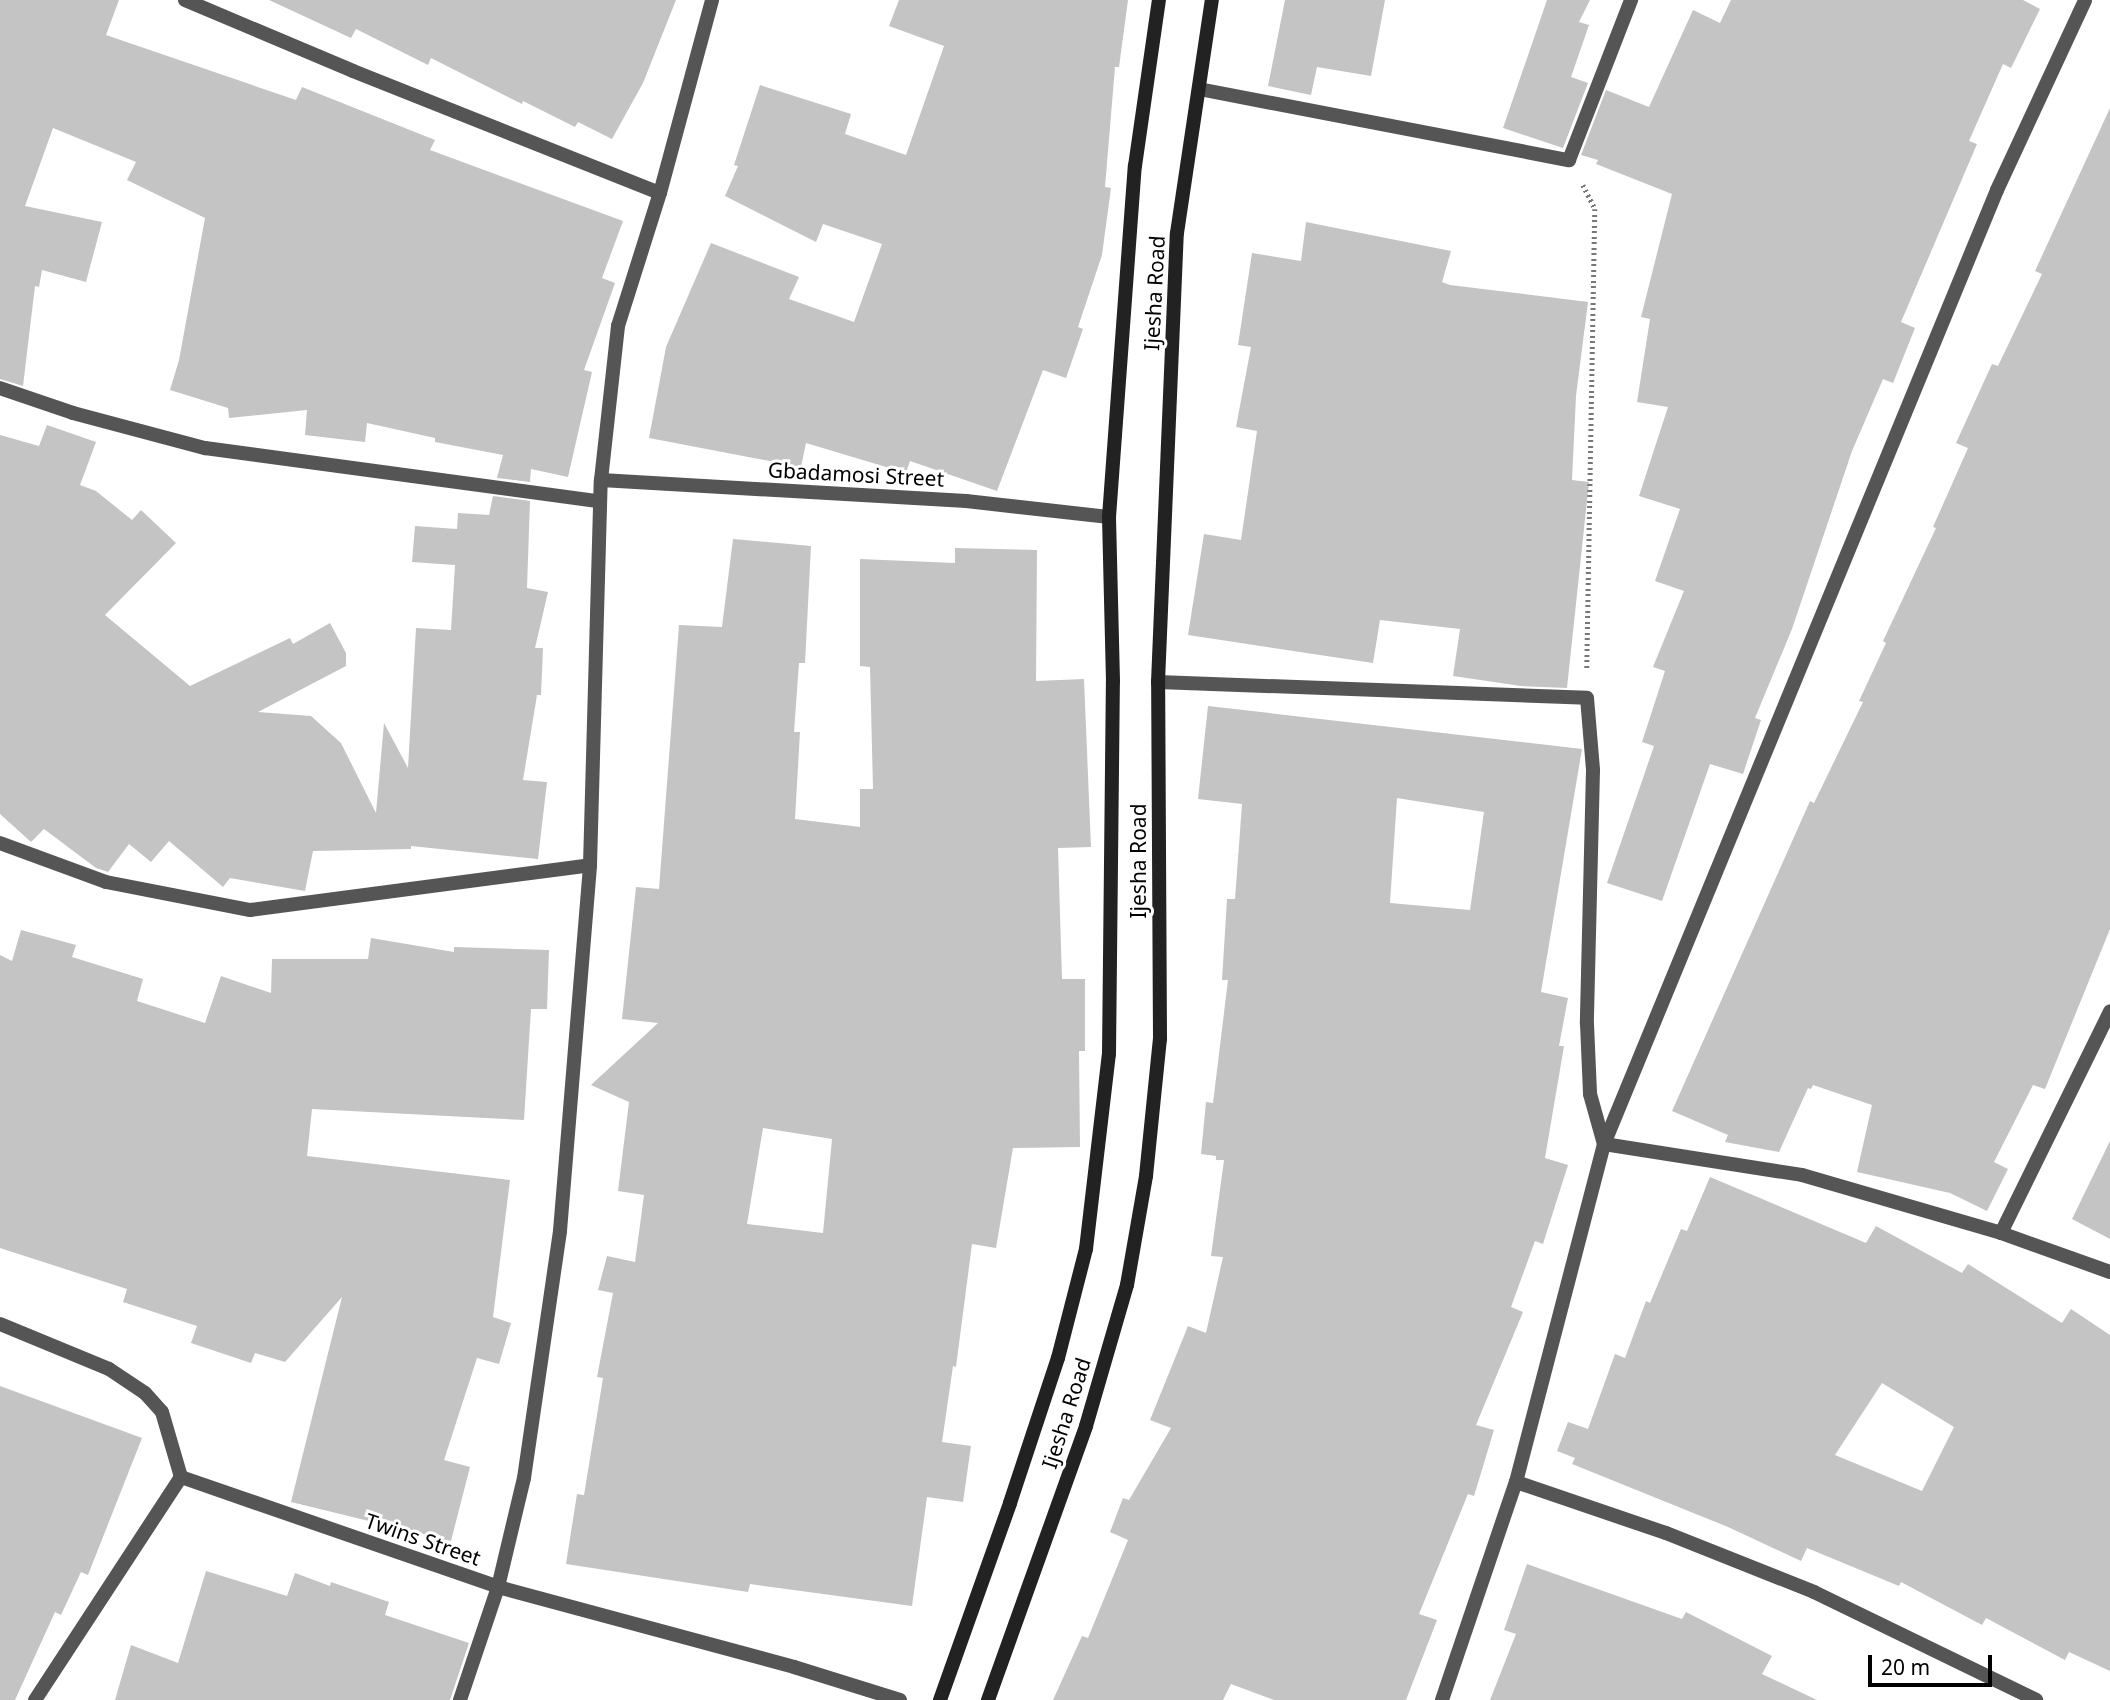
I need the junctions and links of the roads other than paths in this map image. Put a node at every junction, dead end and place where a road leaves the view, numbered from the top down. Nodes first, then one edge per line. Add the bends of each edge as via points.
1 (185, 0) edge
2 (712, 0) edge
3 (1159, 0) edge
4 (1212, 0) edge
5 (1631, 0) edge
6 (2085, 0) edge
7 (1199, 89) junction
8 (660, 193) junction
9 (0, 388) edge
10 (601, 480) junction
11 (599, 501) junction
12 (1109, 517) junction
13 (1158, 682) junction
14 (0, 843) edge
15 (590, 865) junction
16 (2110, 1011) edge
17 (1604, 1144) junction
18 (2001, 1233) junction
19 (2110, 1272) edge
20 (0, 1324) edge
21 (181, 1477) junction
22 (1516, 1482) junction
23 (498, 1587) junction
24 (35, 1700) edge
25 (460, 1700) edge
26 (900, 1700) edge
27 (940, 1700) edge
28 (988, 1700) edge
29 (1442, 1700) edge
30 (2036, 1700) edge

1 - 8 street
2 - 8 street
3 - 12 main road, Ijesha Road via 1135,166
4 - 7 main road, Ijesha Road
5 - 7 street via 1569,160
6 - 17 street via 1997,190
7 - 13 main road, Ijesha Road via 1177,233
8 - 10 street via 618,326
9 - 11 street via 205,448
10 - 11 street
10 - 12 street, Gbadamosi Street via 966,501
11 - 15 street
12 - 27 main road, Ijesha Road via 1113,681 1109,1054 1086,1249 1058,1358
13 - 17 street via 1587,698 1593,770 1587,1024 1590,1094
13 - 28 main road, Ijesha Road via 1160,1039 1146,1176 1127,1285 1086,1426
14 - 15 street via 106,883 250,909
15 - 23 street via 560,1231 524,1478
16 - 18 street
17 - 18 street via 1802,1175
17 - 22 street
18 - 19 street
20 - 21 street via 109,1369 145,1393 162,1412
21 - 23 street, Twins Street
21 - 24 street
22 - 29 street
22 - 30 street via 1666,1533 1814,1592
23 - 25 street
23 - 26 street, Twins Street

